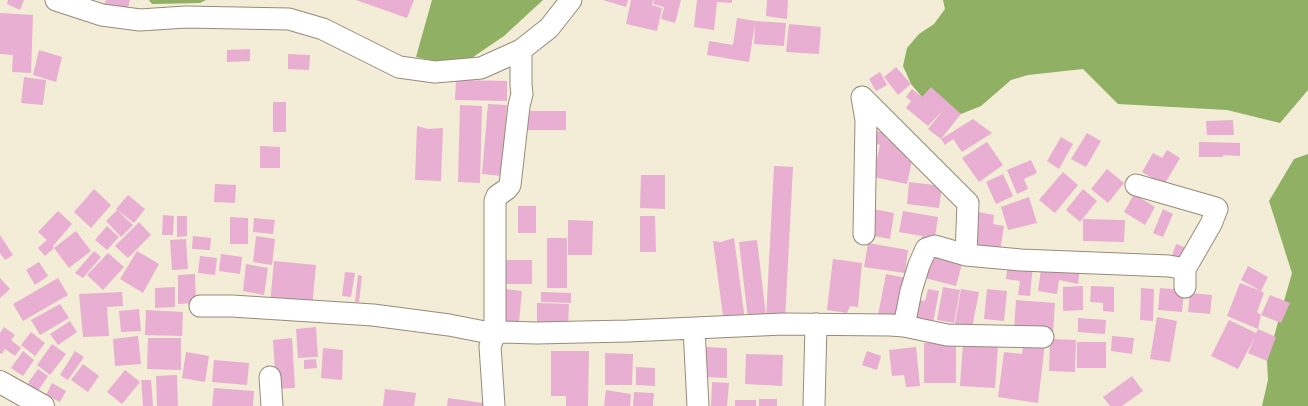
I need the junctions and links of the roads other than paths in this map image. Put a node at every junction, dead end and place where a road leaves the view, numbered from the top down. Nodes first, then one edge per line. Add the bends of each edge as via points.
1 (56, 0) edge
2 (571, 0) edge
3 (522, 50) junction
4 (1136, 185) dead end
5 (864, 234) dead end
6 (966, 254) junction
7 (200, 306) dead end
8 (816, 324) junction
9 (904, 326) junction
10 (694, 328) junction
11 (495, 334) junction
12 (1043, 337) dead end
13 (270, 377) dead end
14 (0, 382) edge
15 (43, 406) edge
16 (272, 406) edge
17 (494, 406) edge
18 (698, 406) edge
19 (814, 406) edge

1 - 3 street via 102,15 140,20 186,17 289,19 323,29 399,67 436,72 481,68
2 - 3 street via 549,28
3 - 11 street via 522,94 510,185 495,201
4 - 6 street via 1217,209 1185,278 1161,266 1021,260
5 - 6 street via 866,120 862,96 968,203
6 - 9 street via 935,246 926,249 911,291
7 - 11 street via 373,315
8 - 9 street
8 - 10 street
8 - 19 street
9 - 12 street via 947,336
10 - 11 street
10 - 18 street
11 - 17 street via 490,346
13 - 16 street
14 - 15 highway

